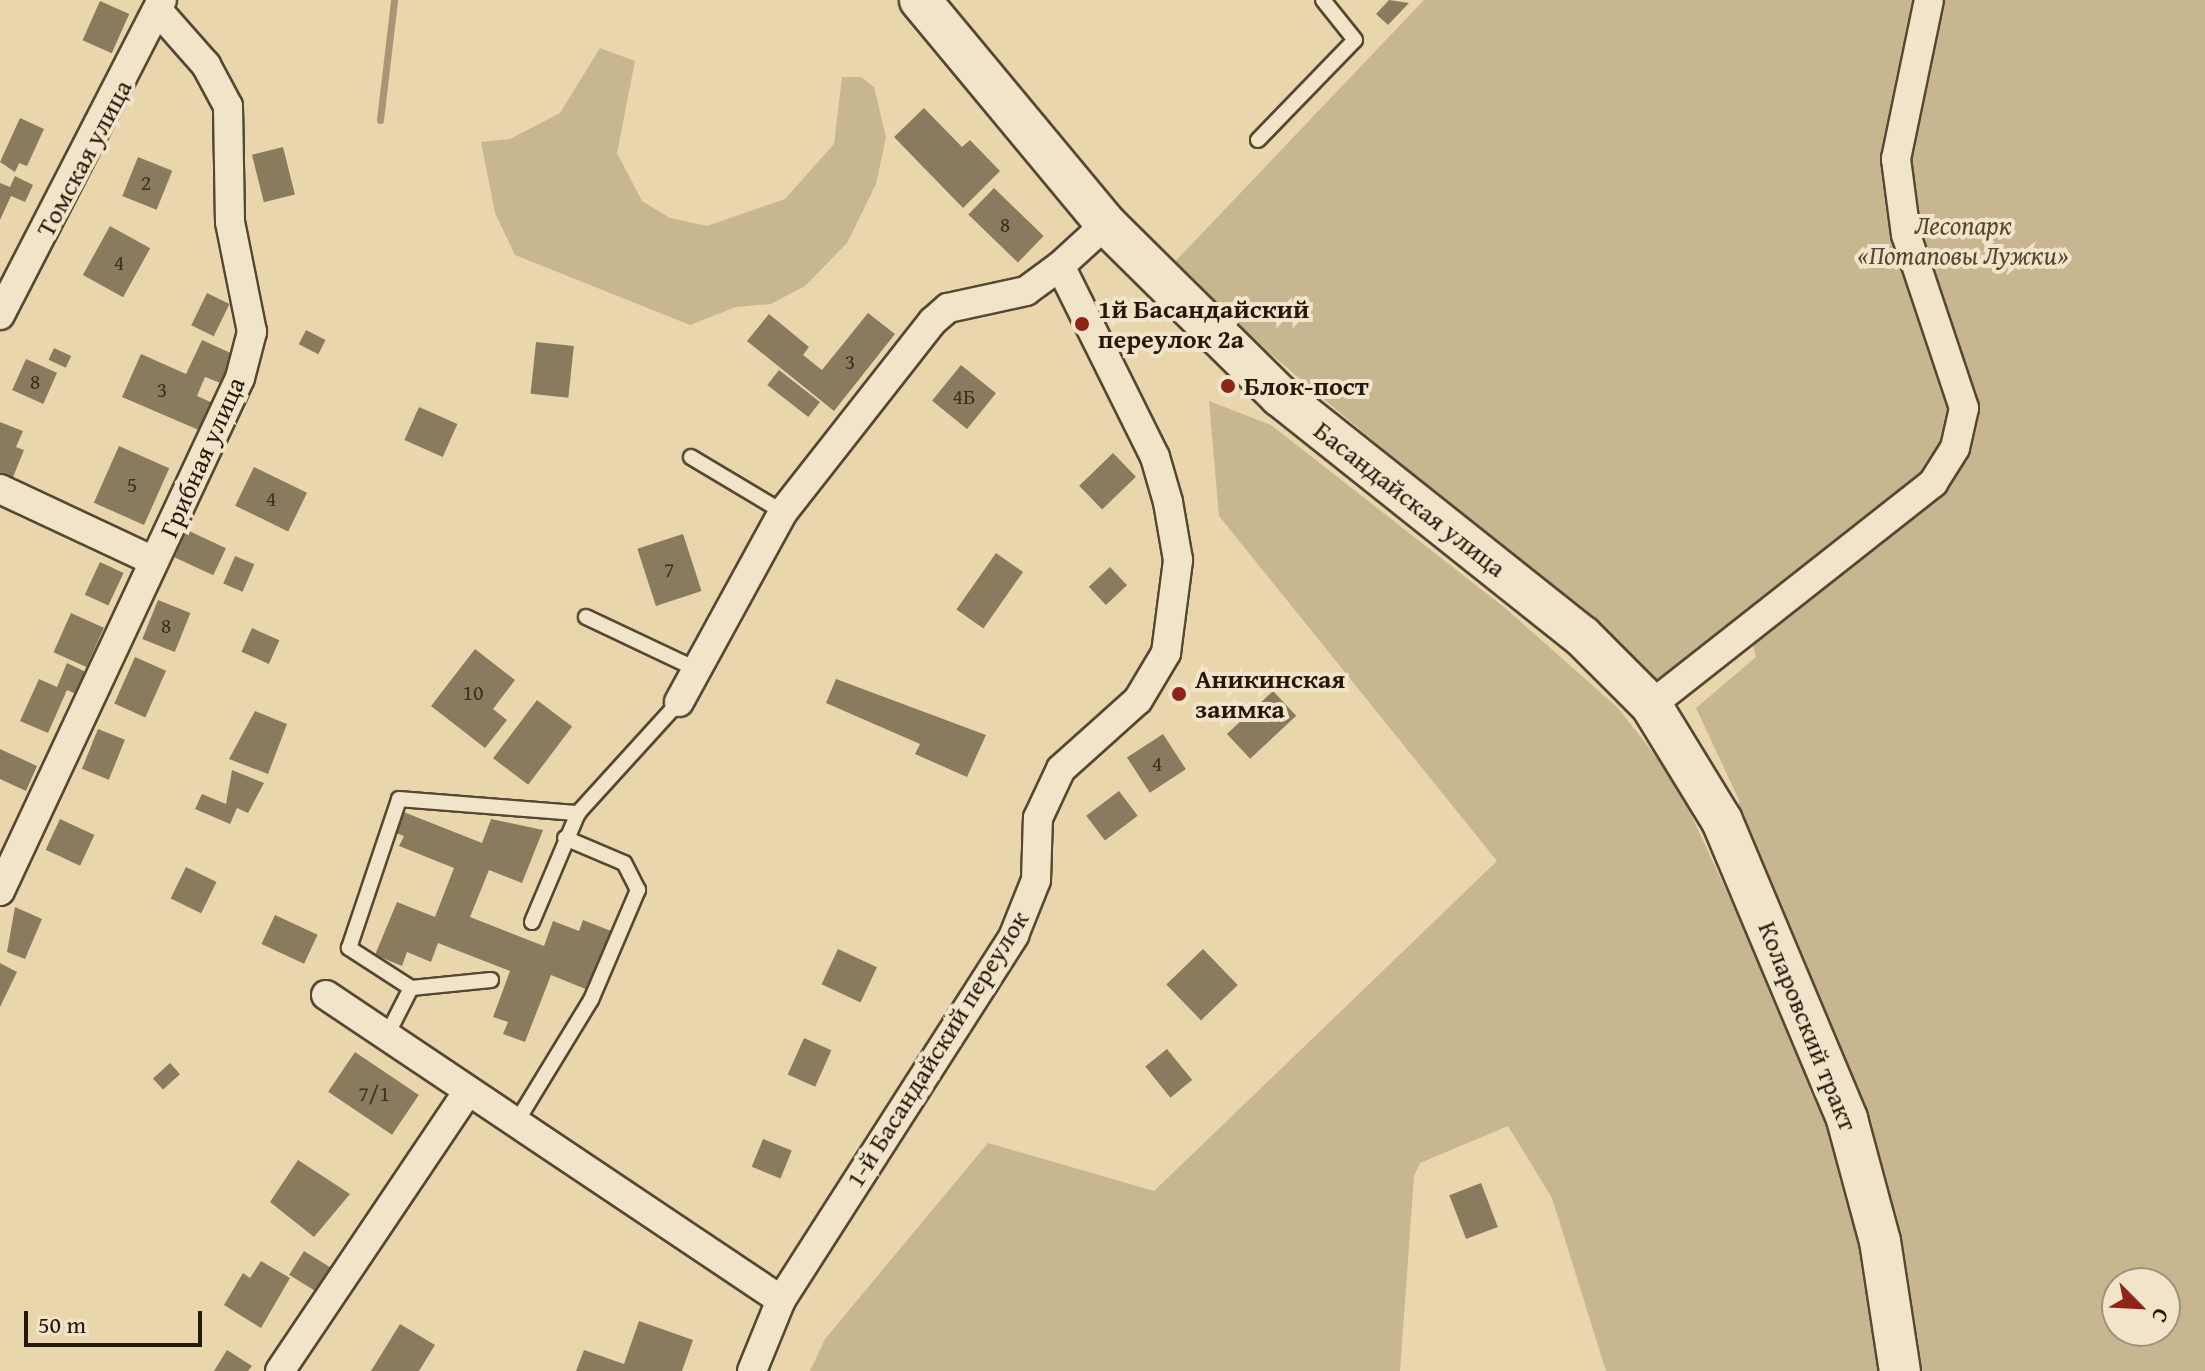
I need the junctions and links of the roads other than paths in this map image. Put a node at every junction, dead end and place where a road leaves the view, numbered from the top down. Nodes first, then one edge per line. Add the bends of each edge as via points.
1 (920, 0) edge
2 (1323, 0) edge
3 (1929, 0) edge
4 (162, 7) edge
5 (1258, 140) dead end
6 (1106, 224) junction
7 (1060, 266) junction
8 (0, 315) edge
9 (691, 457) dead end
10 (0, 489) edge
11 (783, 512) junction
12 (154, 561) junction
13 (586, 617) dead end
14 (700, 671) junction
15 (679, 702) joint
16 (1651, 705) junction
17 (578, 813) junction
18 (565, 838) junction
19 (0, 891) edge
20 (532, 922) dead end
21 (491, 980) dead end
22 (411, 988) junction
23 (326, 995) dead end
24 (386, 1037) junction
25 (467, 1093) junction
26 (514, 1126) junction
27 (781, 1300) junction
28 (280, 1371) edge
29 (752, 1371) edge
30 (1900, 1371) edge

1 - 6 street, Басандайская улица
2 - 5 lane via 1355,40
3 - 16 street via 1896,159 1906,235 1964,408 1955,448 1933,483
4 - 8 street, Томская улица
4 - 12 street, Грибная улица via 206,65 228,106 230,222 252,332 240,378
6 - 7 street
6 - 16 street, Басандайская улица via 1280,396 1582,636
7 - 11 street via 1026,291 940,315
7 - 27 street, 1-й Басандайский переулок via 1155,457 1168,502 1178,560 1166,653 1138,700 1061,769 1038,818 1036,880 1014,935
9 - 11 lane
10 - 12 street
11 - 14 street
12 - 19 street, Грибная улица
13 - 14 lane
14 - 15 street
15 - 17 lane
16 - 30 street, Коларовский тракт via 1722,821 1842,1106 1880,1241
17 - 18 lane
17 - 22 lane via 399,799 349,948
18 - 20 lane
18 - 26 lane via 624,863 638,890 591,1000
21 - 22 lane
22 - 24 lane
23 - 24 street
24 - 25 street
25 - 26 street
25 - 28 street
26 - 27 street
27 - 29 street, 1-й Басандайский переулок

